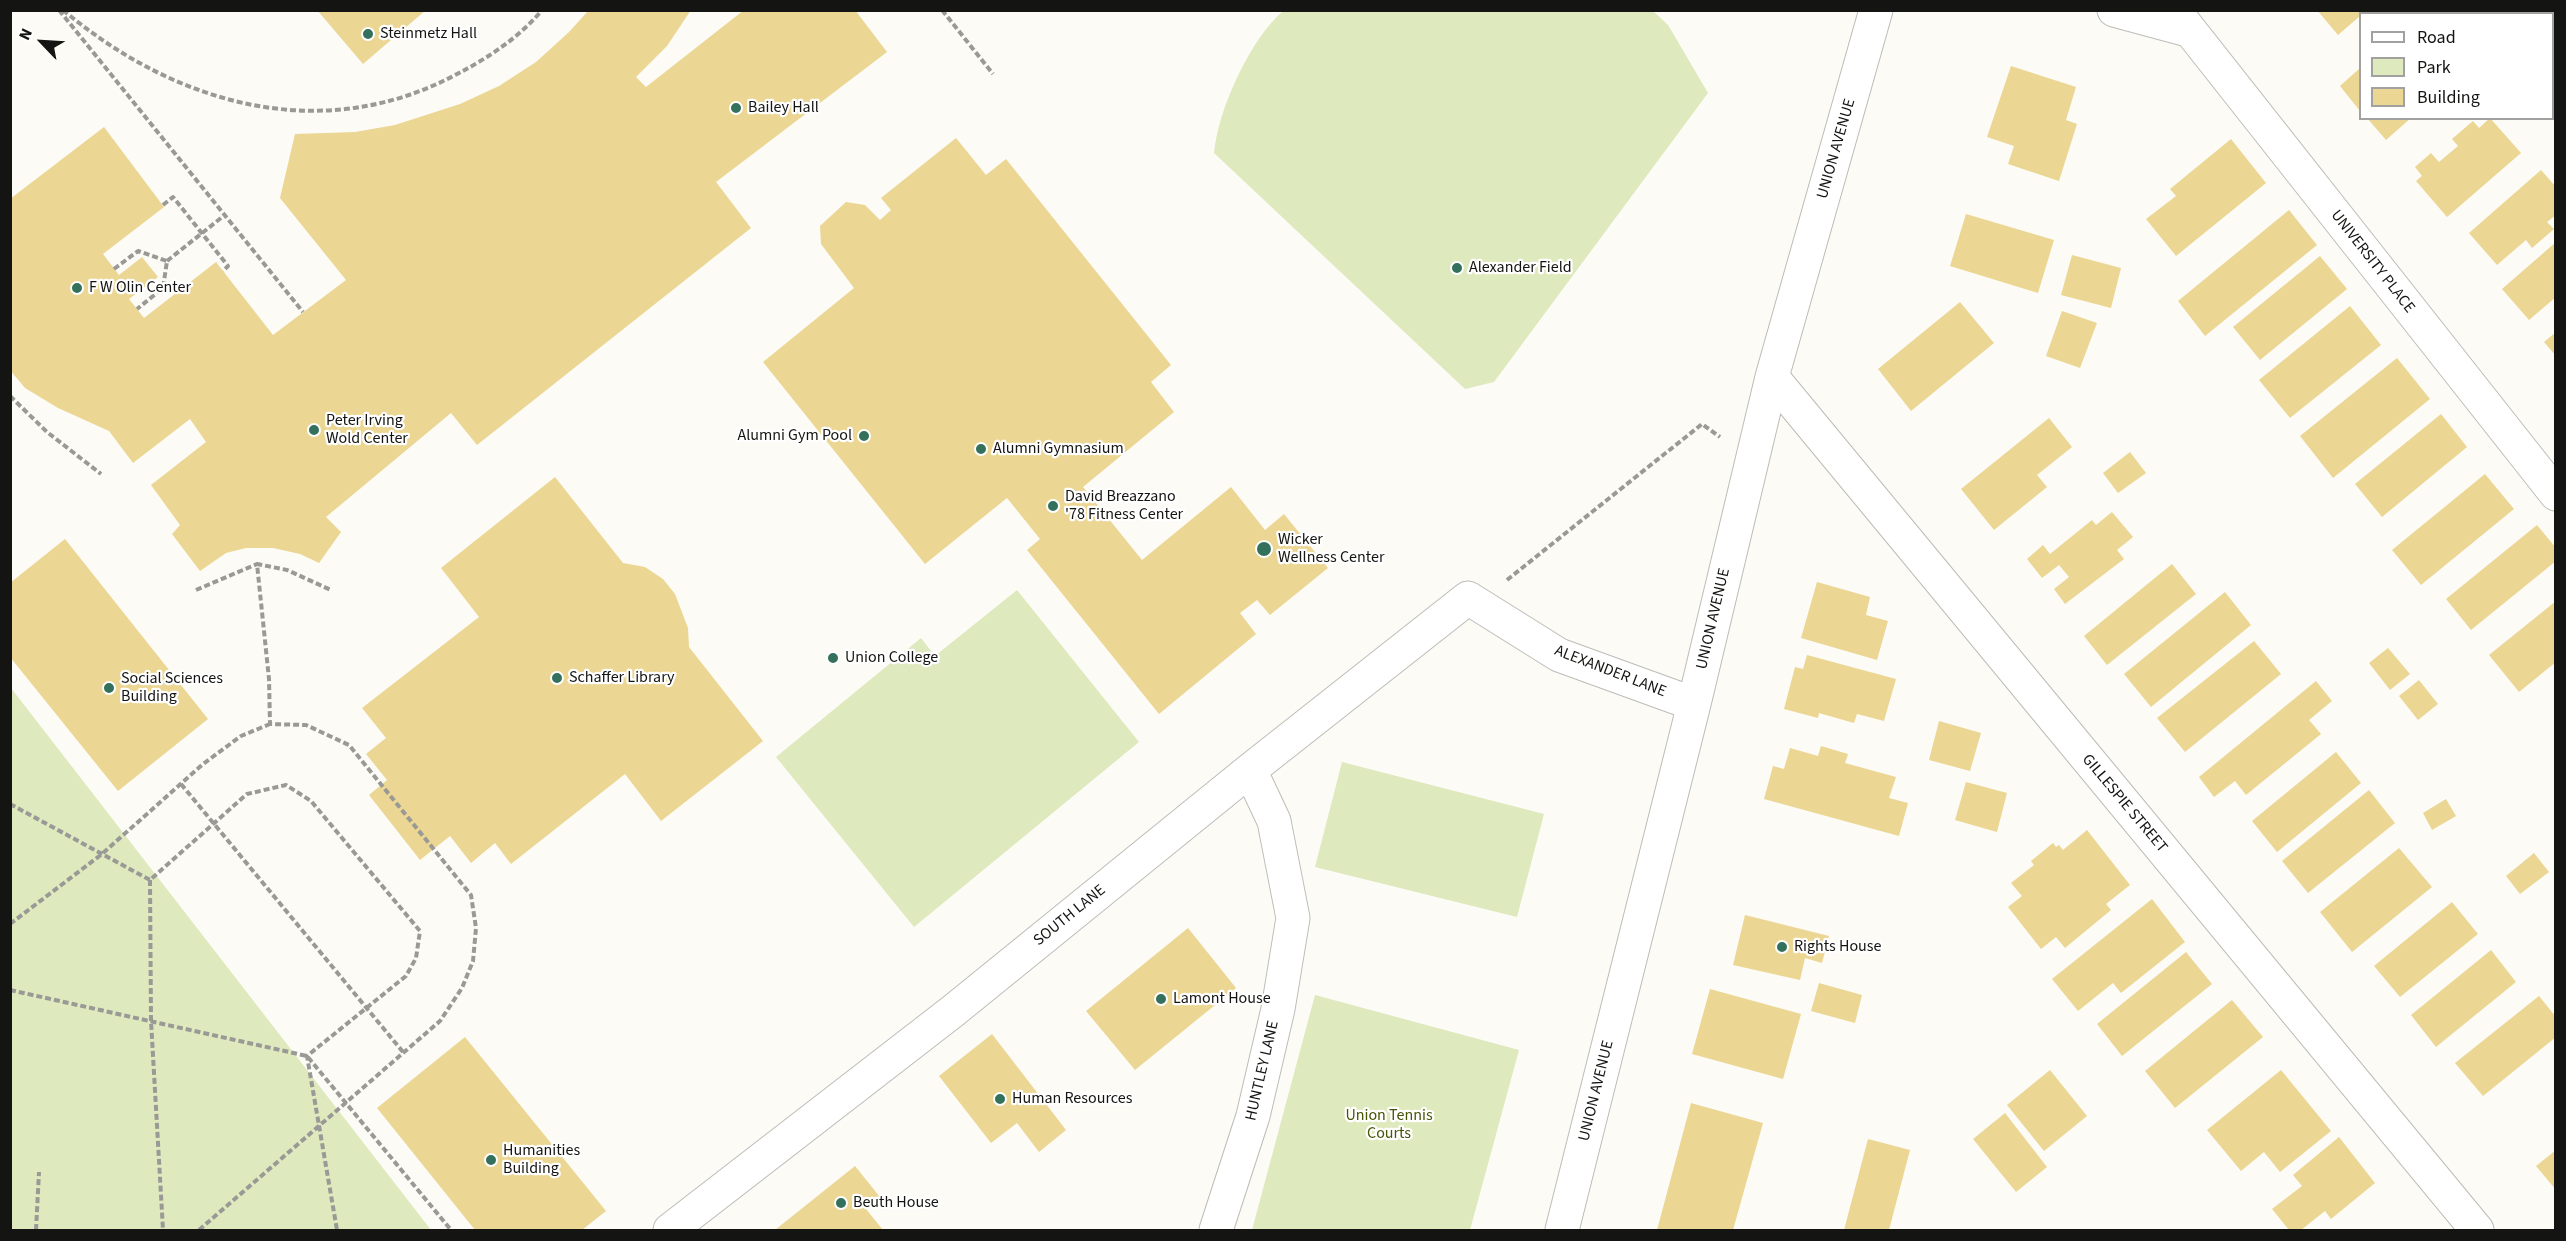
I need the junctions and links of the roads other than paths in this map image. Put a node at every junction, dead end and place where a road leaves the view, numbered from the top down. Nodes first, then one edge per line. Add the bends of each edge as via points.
1 (1876, 10) edge
2 (2114, 10) edge
3 (2181, 20) edge
4 (1772, 377) junction
5 (2556, 494) edge
6 (1473, 601) joint
7 (1694, 705) junction
8 (1250, 770) junction
9 (670, 1230) edge
10 (1216, 1230) edge
11 (1562, 1230) edge
12 (2477, 1230) edge

1 - 4 street, UNION AVENUE
2 - 3 street, UNIVERSITY PLACE
3 - 5 street, UNIVERSITY PLACE
4 - 7 street, UNION AVENUE
4 - 12 street, GILLESPIE STREET
6 - 7 street, ALEXANDER LANE via 1559,655
6 - 8 street, SOUTH LANE
7 - 11 street, UNION AVENUE
8 - 9 street, SOUTH LANE via 953,1011
8 - 10 street, HUNTLEY LANE via 1274,821 1293,918 1278,1008 1253,1116

